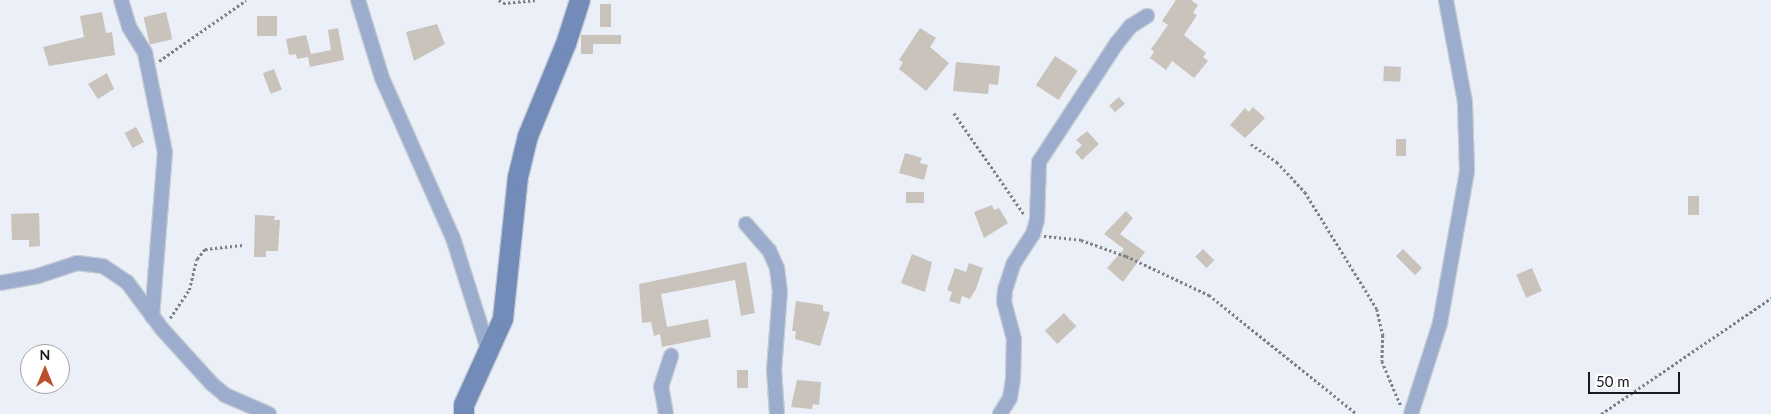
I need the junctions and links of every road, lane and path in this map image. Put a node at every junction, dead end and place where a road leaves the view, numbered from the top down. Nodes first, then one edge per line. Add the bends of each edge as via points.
1 (121, 0) edge
2 (246, 0) edge
3 (358, 0) edge
4 (499, 0) edge
5 (535, 0) edge
6 (580, 0) edge
7 (1446, 0) edge
8 (1147, 16) dead end
9 (149, 68) junction
10 (954, 113) dead end
11 (1252, 144) dead end
12 (746, 224) dead end
13 (1034, 230) junction
14 (243, 245) dead end
15 (0, 283) edge
16 (1771, 298) edge
17 (152, 316) junction
18 (162, 329) junction
19 (489, 352) junction
20 (671, 356) dead end
21 (774, 411) edge
22 (269, 414) edge
23 (464, 414) edge
24 (666, 414) edge
25 (1000, 414) edge
26 (1357, 414) edge
27 (1405, 414) edge
28 (1411, 414) edge
29 (1600, 414) edge

1 - 9 street
2 - 9 path
3 - 19 street via 382,78 453,238
4 - 5 path via 503,3
6 - 19 street via 526,144 518,176 504,319
7 - 28 street via 1465,102 1467,171 1440,324
8 - 13 street via 1131,26 1117,43 1039,162
9 - 17 street via 165,152
10 - 13 path
11 - 27 path via 1278,162 1305,192 1376,309 1383,335 1382,362
12 - 21 street via 770,250 780,292
13 - 25 street via 1014,263 1005,290 1004,302 1014,340 1013,379 1010,398
13 - 26 path via 1081,240 1126,256 1209,295
14 - 18 path via 205,249 197,259 184,301
15 - 17 street via 89,263 127,282
16 - 29 path
17 - 18 street
18 - 22 street via 225,395
19 - 23 street via 464,405
20 - 24 street via 661,387

